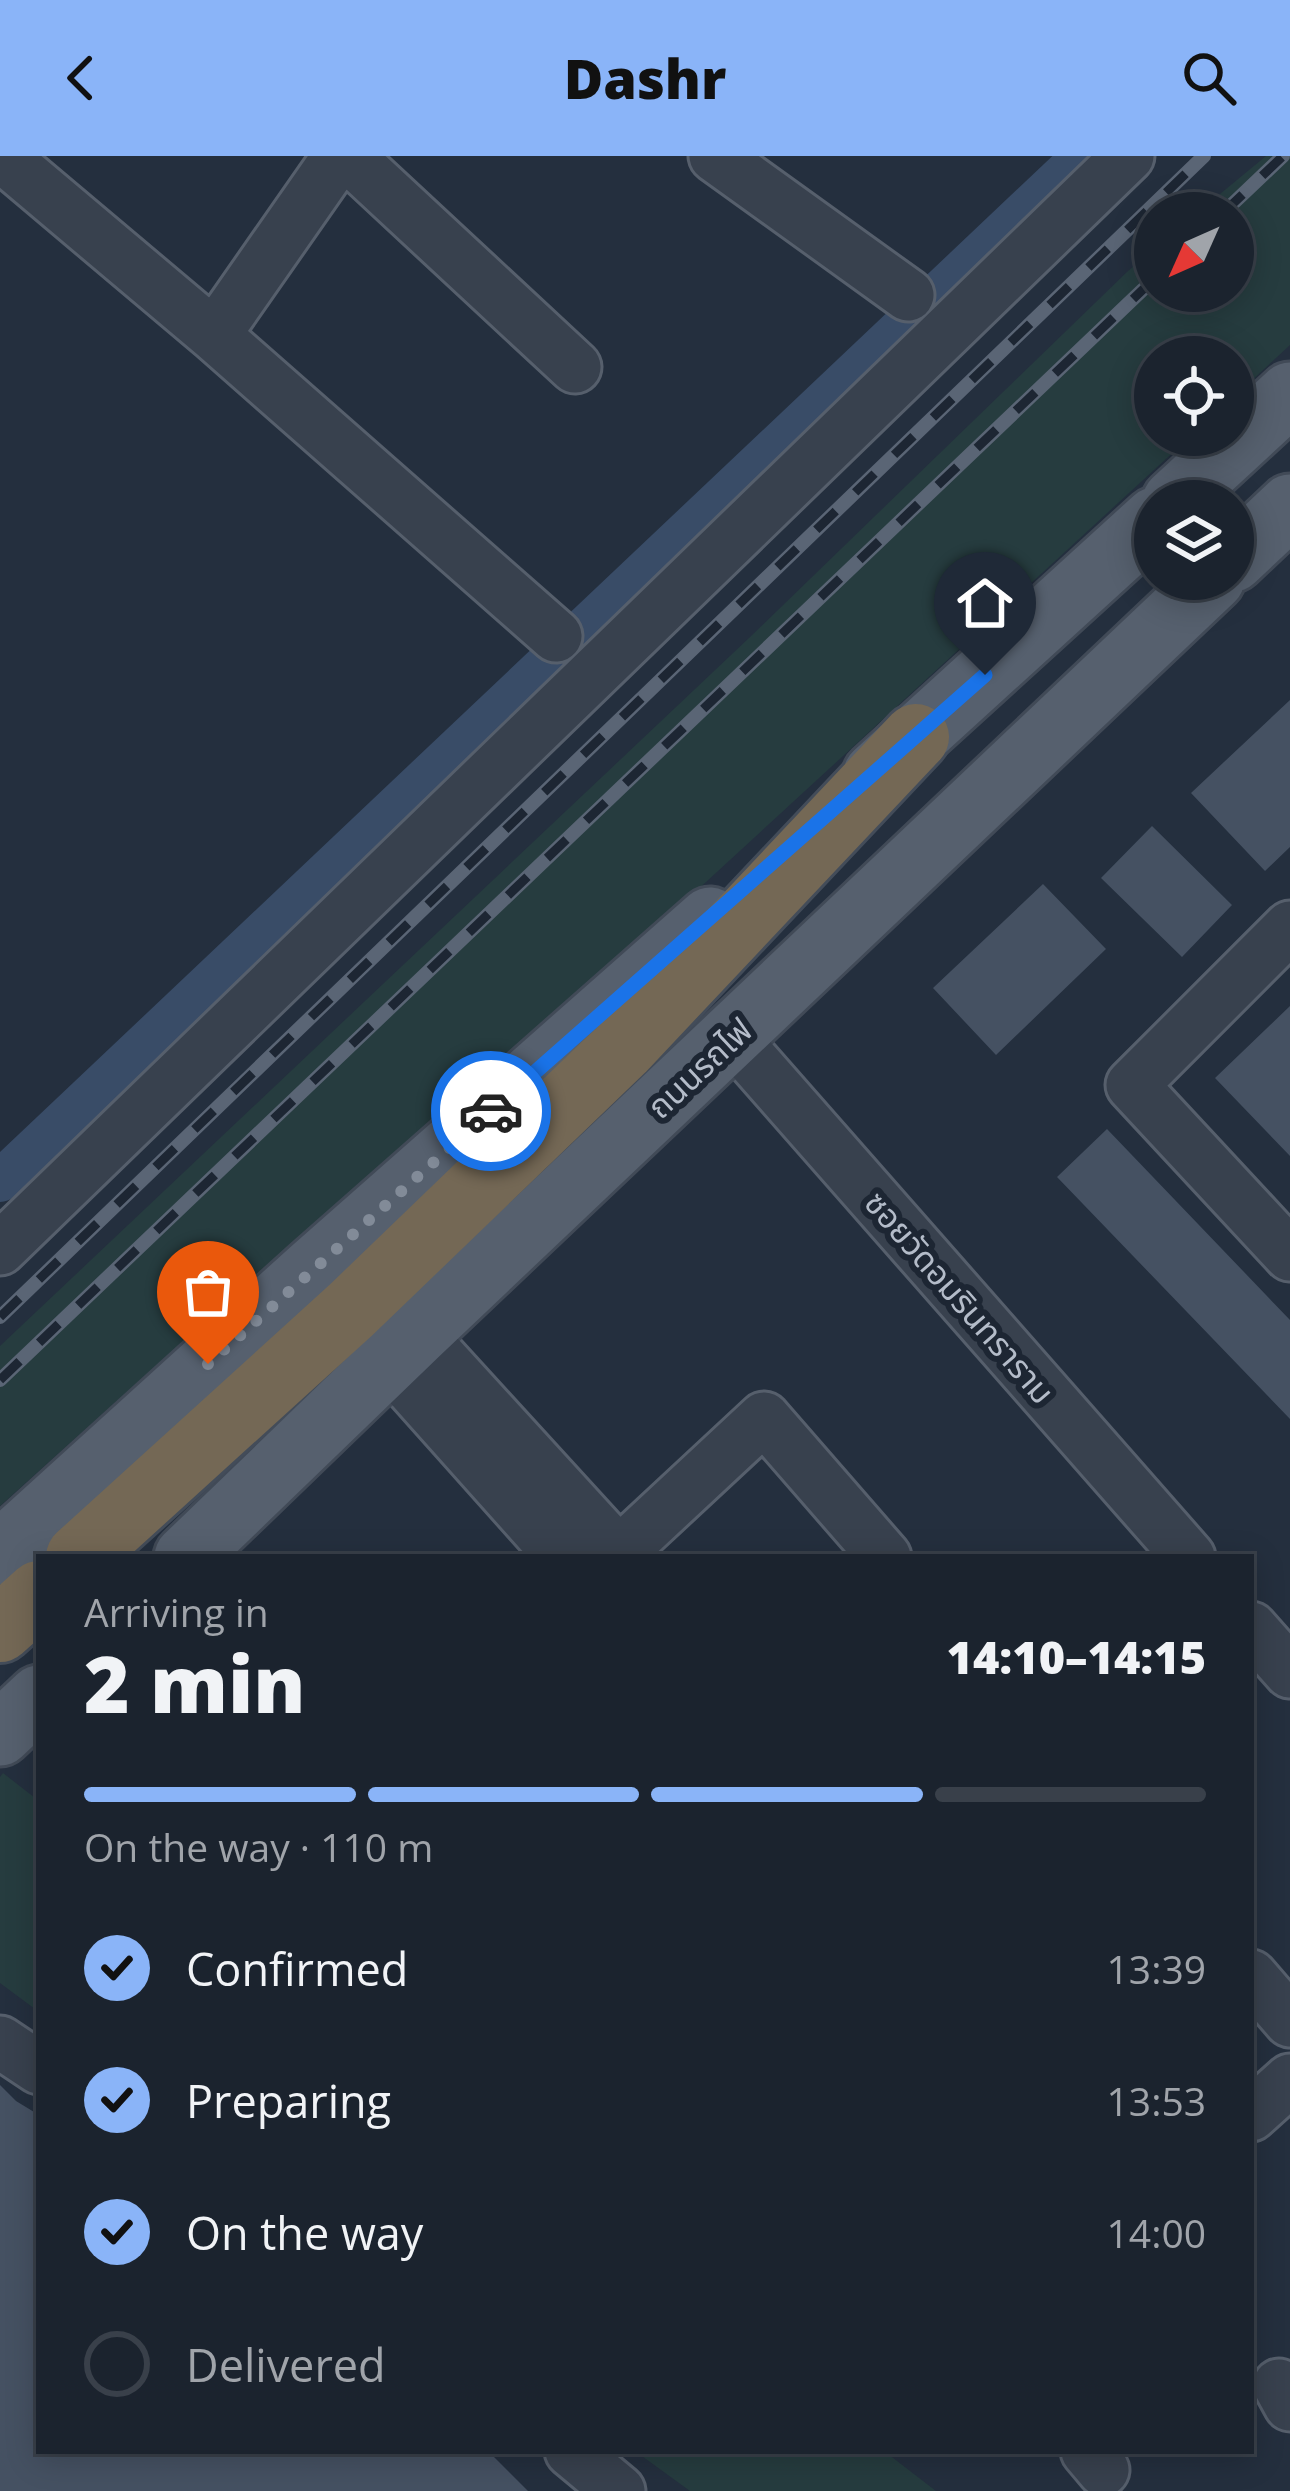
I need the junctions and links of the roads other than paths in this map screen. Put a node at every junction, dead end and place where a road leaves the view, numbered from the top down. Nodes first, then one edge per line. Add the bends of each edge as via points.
1 (344, 156) edge
2 (715, 156) edge
3 (1128, 156) edge
4 (14, 172) edge
5 (908, 295) dead end
6 (214, 335) junction
7 (575, 367) dead end
8 (1290, 394) edge
9 (1290, 419) edge
10 (1254, 428) edge
11 (1254, 438) edge
12 (1224, 456) edge
13 (1197, 480) edge
14 (1290, 506) edge
15 (1134, 537) edge
16 (1254, 540) edge
17 (1192, 600) edge
18 (556, 636) dead end
19 (916, 737) junction
20 (1290, 927) edge
21 (732, 1037) junction
22 (0, 1249) edge
23 (1290, 1255) edge
24 (403, 1348) junction
25 (0, 1553) edge
26 (83, 1554) edge
27 (188, 1554) edge
28 (560, 1554) edge
29 (616, 1554) edge
30 (618, 1554) edge
31 (882, 1554) edge
32 (1186, 1554) edge
33 (36, 1597) edge
34 (0, 1629) edge
35 (1254, 1631) edge
36 (1290, 1672) edge
37 (36, 1700) edge
38 (0, 1734) edge
39 (1254, 1979) edge
40 (1290, 2021) edge
41 (0, 2042) edge
42 (36, 2066) edge
43 (1290, 2080) edge
44 (1254, 2112) edge
45 (575, 2454) edge
46 (620, 2491) edge

1 - 6 street
1 - 7 street
2 - 5 street
3 - 22 street
4 - 6 street
6 - 18 street
8 - 10 main road
9 - 11 street
12 - 13 main road
14 - 16 main road
15 - 19 main road
17 - 21 main road, ถนนรถไฟ
19 - 25 main road
19 - 26 highway via 622,1049
20 - 23 street via 1132,1085
21 - 24 main road, ถนนรถไฟ
21 - 32 street, ซอยวัดอมรินทราราม
24 - 27 main road, ถนนรถไฟ
24 - 28 street
24 - 29 street
30 - 31 street via 764,1418
33 - 34 highway
35 - 36 street
37 - 38 main road
39 - 40 street
41 - 42 street
43 - 44 street
45 - 46 street

